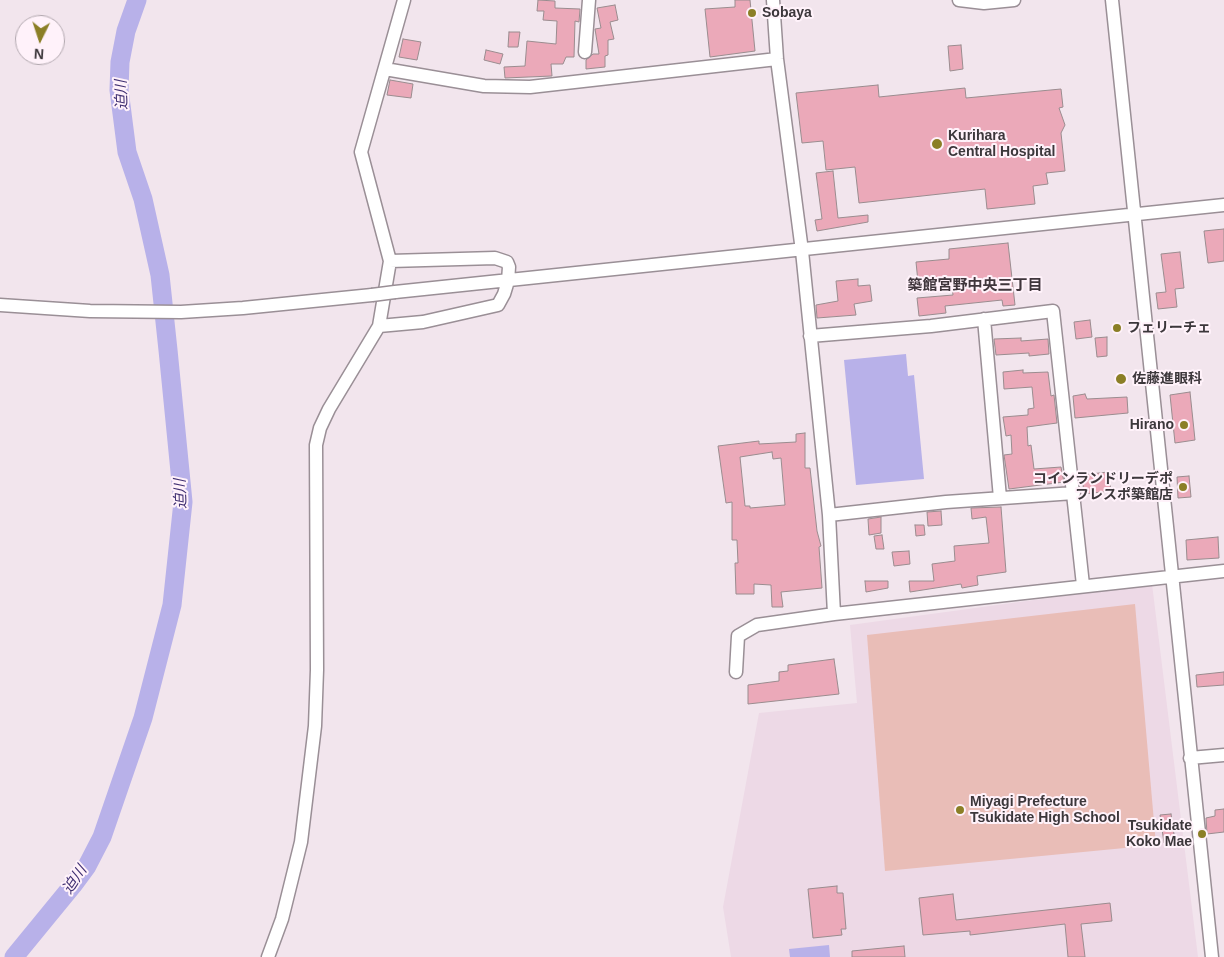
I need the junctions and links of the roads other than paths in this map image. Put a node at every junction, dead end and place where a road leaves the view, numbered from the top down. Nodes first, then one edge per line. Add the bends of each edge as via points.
1 (404, 0) edge
2 (589, 0) edge
3 (773, 0) edge
4 (959, 0) edge
5 (1014, 0) edge
6 (1112, 0) edge
7 (585, 52) dead end
8 (777, 59) junction
9 (384, 69) junction
10 (1224, 205) edge
11 (1135, 214) junction
12 (802, 251) junction
13 (390, 261) junction
14 (508, 281) junction
15 (5, 305) edge
16 (984, 319) junction
17 (379, 326) junction
18 (810, 336) junction
19 (1074, 493) junction
20 (1000, 498) junction
21 (829, 515) junction
22 (1224, 571) edge
23 (1171, 576) junction
24 (1083, 585) junction
25 (834, 614) junction
26 (736, 672) dead end
27 (1224, 754) edge
28 (1190, 758) junction
29 (268, 957) edge
30 (1212, 957) edge

1 - 9 street
2 - 7 street
3 - 8 street
4 - 5 street via 984,3
6 - 11 street
8 - 9 street via 530,87 484,86
8 - 12 street
9 - 13 street via 361,152
10 - 11 street
11 - 12 street
11 - 23 street
12 - 14 street
12 - 18 street
13 - 14 street via 502,260 509,267
13 - 17 street
14 - 15 street, bridge via 181,312 90,311
14 - 17 street via 498,305 423,322
16 - 18 street
16 - 19 street via 1053,311
16 - 20 street
17 - 29 street via 329,409 316,445 315,726 301,842 282,919
18 - 21 street
19 - 20 street
19 - 24 street
20 - 21 street
21 - 25 street
22 - 23 street
23 - 24 street
23 - 28 street
24 - 25 street
25 - 26 street via 757,625 738,636
27 - 28 street
28 - 30 street

